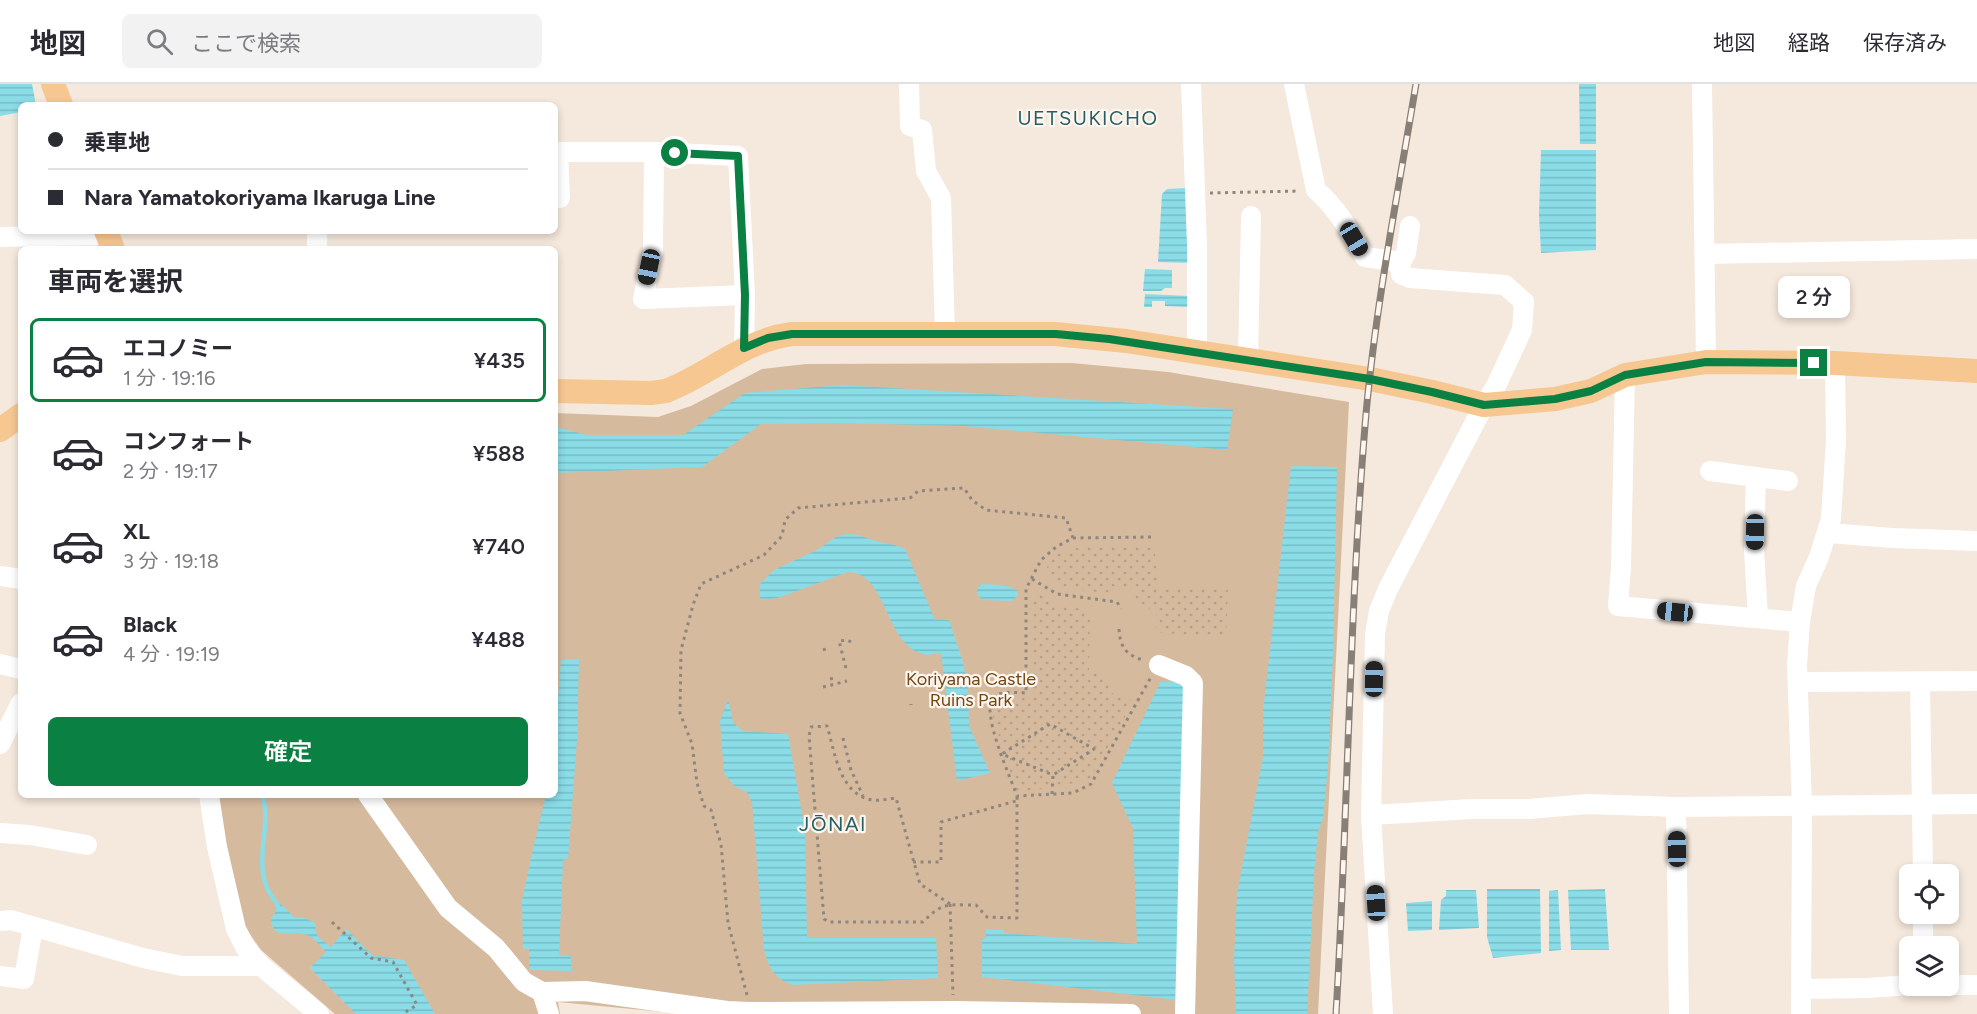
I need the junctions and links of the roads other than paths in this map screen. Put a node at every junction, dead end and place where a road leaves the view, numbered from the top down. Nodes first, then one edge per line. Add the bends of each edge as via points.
1 (53, 84) edge
2 (909, 84) edge
3 (1191, 84) edge
4 (1294, 84) edge
5 (1702, 84) edge
6 (60, 102) edge
7 (558, 152) edge
8 (654, 152) junction
9 (558, 175) edge
10 (560, 198) dead end
11 (1251, 216) dead end
12 (1410, 226) dead end
13 (0, 237) edge
14 (109, 238) edge
15 (1977, 249) edge
16 (1705, 254) junction
17 (1400, 264) junction
18 (745, 295) junction
19 (945, 334) junction
20 (744, 348) junction
21 (1197, 352) junction
22 (1248, 360) junction
23 (1706, 362) junction
24 (1835, 363) junction
25 (1977, 371) edge
26 (1625, 375) junction
27 (558, 391) edge
28 (1484, 405) junction
29 (18, 417) edge
30 (0, 430) edge
31 (1710, 471) dead end
32 (1756, 477) junction
33 (1788, 480) dead end
34 (1828, 533) junction
35 (1977, 540) edge
36 (0, 576) edge
37 (18, 579) edge
38 (1758, 618) junction
39 (1800, 622) junction
40 (0, 663) edge
41 (1159, 665) road end
42 (18, 668) edge
43 (1977, 681) edge
44 (1799, 682) junction
45 (1920, 682) junction
46 (18, 709) edge
47 (0, 744) edge
48 (209, 798) edge
49 (370, 798) edge
50 (1977, 804) edge
51 (1923, 805) junction
52 (1802, 806) junction
53 (1676, 807) junction
54 (1371, 815) junction
55 (0, 833) edge
56 (87, 845) dead end
57 (1923, 864) edge
58 (0, 921) edge
59 (33, 927) junction
60 (261, 966) junction
61 (0, 976) edge
62 (1959, 985) edge
63 (1977, 985) edge
64 (1899, 986) edge
65 (1802, 989) junction
66 (542, 992) junction
67 (319, 1014) edge
68 (549, 1014) edge
69 (1131, 1014) edge
70 (1185, 1014) edge
71 (1383, 1014) edge
72 (1679, 1014) edge
73 (1801, 1014) edge

1 - 6 main road
2 - 19 street via 910,126 922,130 926,171 941,198
3 - 21 street
4 - 17 street via 1316,190 1343,221 1365,257
5 - 16 street
7 - 8 street
8 - 18 street via 738,156
8 - 18 street via 653,250 643,299
9 - 10 street
11 - 22 street
12 - 17 street via 1406,253
13 - 14 street
15 - 16 street
16 - 23 street
17 - 28 street via 1401,273 1410,278 1504,285 1524,302 1522,330
18 - 20 street
19 - 20 main road via 792,334
19 - 21 main road via 1076,336
20 - 27 main road via 666,391
21 - 22 main road
22 - 28 main road via 1384,382
23 - 24 main road
23 - 26 main road
24 - 25 main road
24 - 34 street via 1836,440
26 - 28 main road via 1591,391 1555,399
26 - 38 street via 1618,606
28 - 54 street via 1379,611 1375,634
29 - 30 main road
31 - 32 street
32 - 33 street
32 - 38 street via 1754,550
34 - 35 street
34 - 39 street via 1806,586
36 - 37 street
38 - 39 street
39 - 44 street
40 - 42 street
41 - 70 street via 1193,683
43 - 45 street
44 - 45 street
44 - 52 street
45 - 51 street
46 - 47 street
48 - 60 street via 236,929
49 - 66 street via 448,908 496,948 524,982
50 - 51 street
51 - 52 street
51 - 57 street
52 - 53 street
52 - 65 street
53 - 54 street via 1587,804
53 - 72 street
54 - 71 street
55 - 56 street
58 - 59 street
59 - 60 street via 182,966
59 - 61 street via 24,979
60 - 67 street
62 - 63 street
64 - 65 street
65 - 73 street
66 - 68 street
66 - 69 street via 585,991 750,1012

